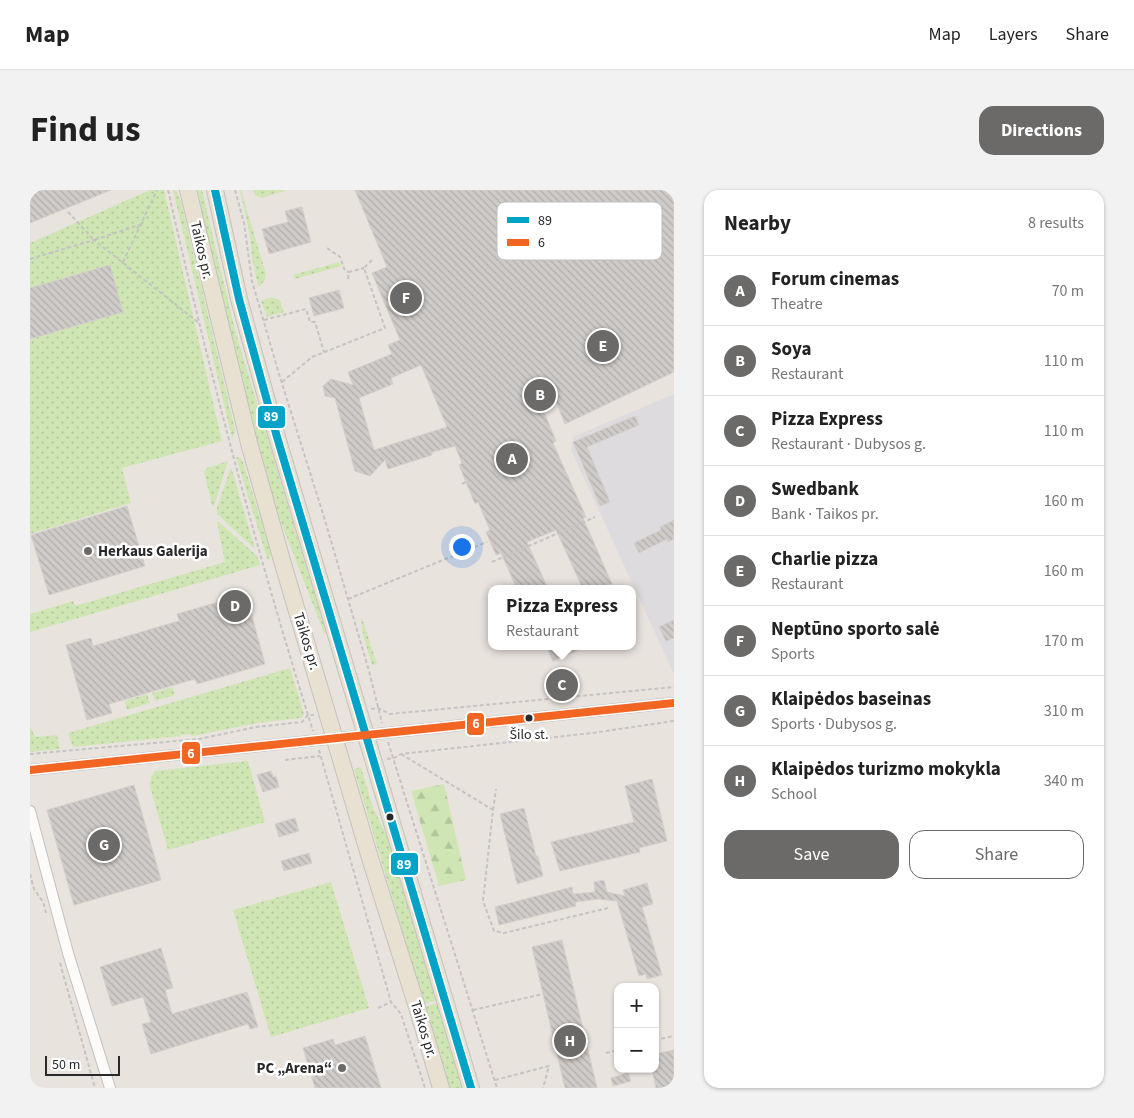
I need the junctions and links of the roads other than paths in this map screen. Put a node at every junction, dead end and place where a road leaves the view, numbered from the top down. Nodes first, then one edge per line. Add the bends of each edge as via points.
1 (188, 190) edge
2 (215, 190) edge
3 (674, 703) edge
4 (366, 734) junction
5 (336, 738) junction
6 (30, 770) edge
7 (30, 811) edge
8 (110, 1088) edge
9 (441, 1088) edge
10 (470, 1088) edge

1 - 5 main road, Taikos pr. via 249,443
2 - 4 main road, Taikos pr. via 241,308
3 - 4 street
4 - 5 street
4 - 10 main road, Taikos pr.
5 - 6 street
5 - 9 main road, Taikos pr.
7 - 8 street via 68,953

